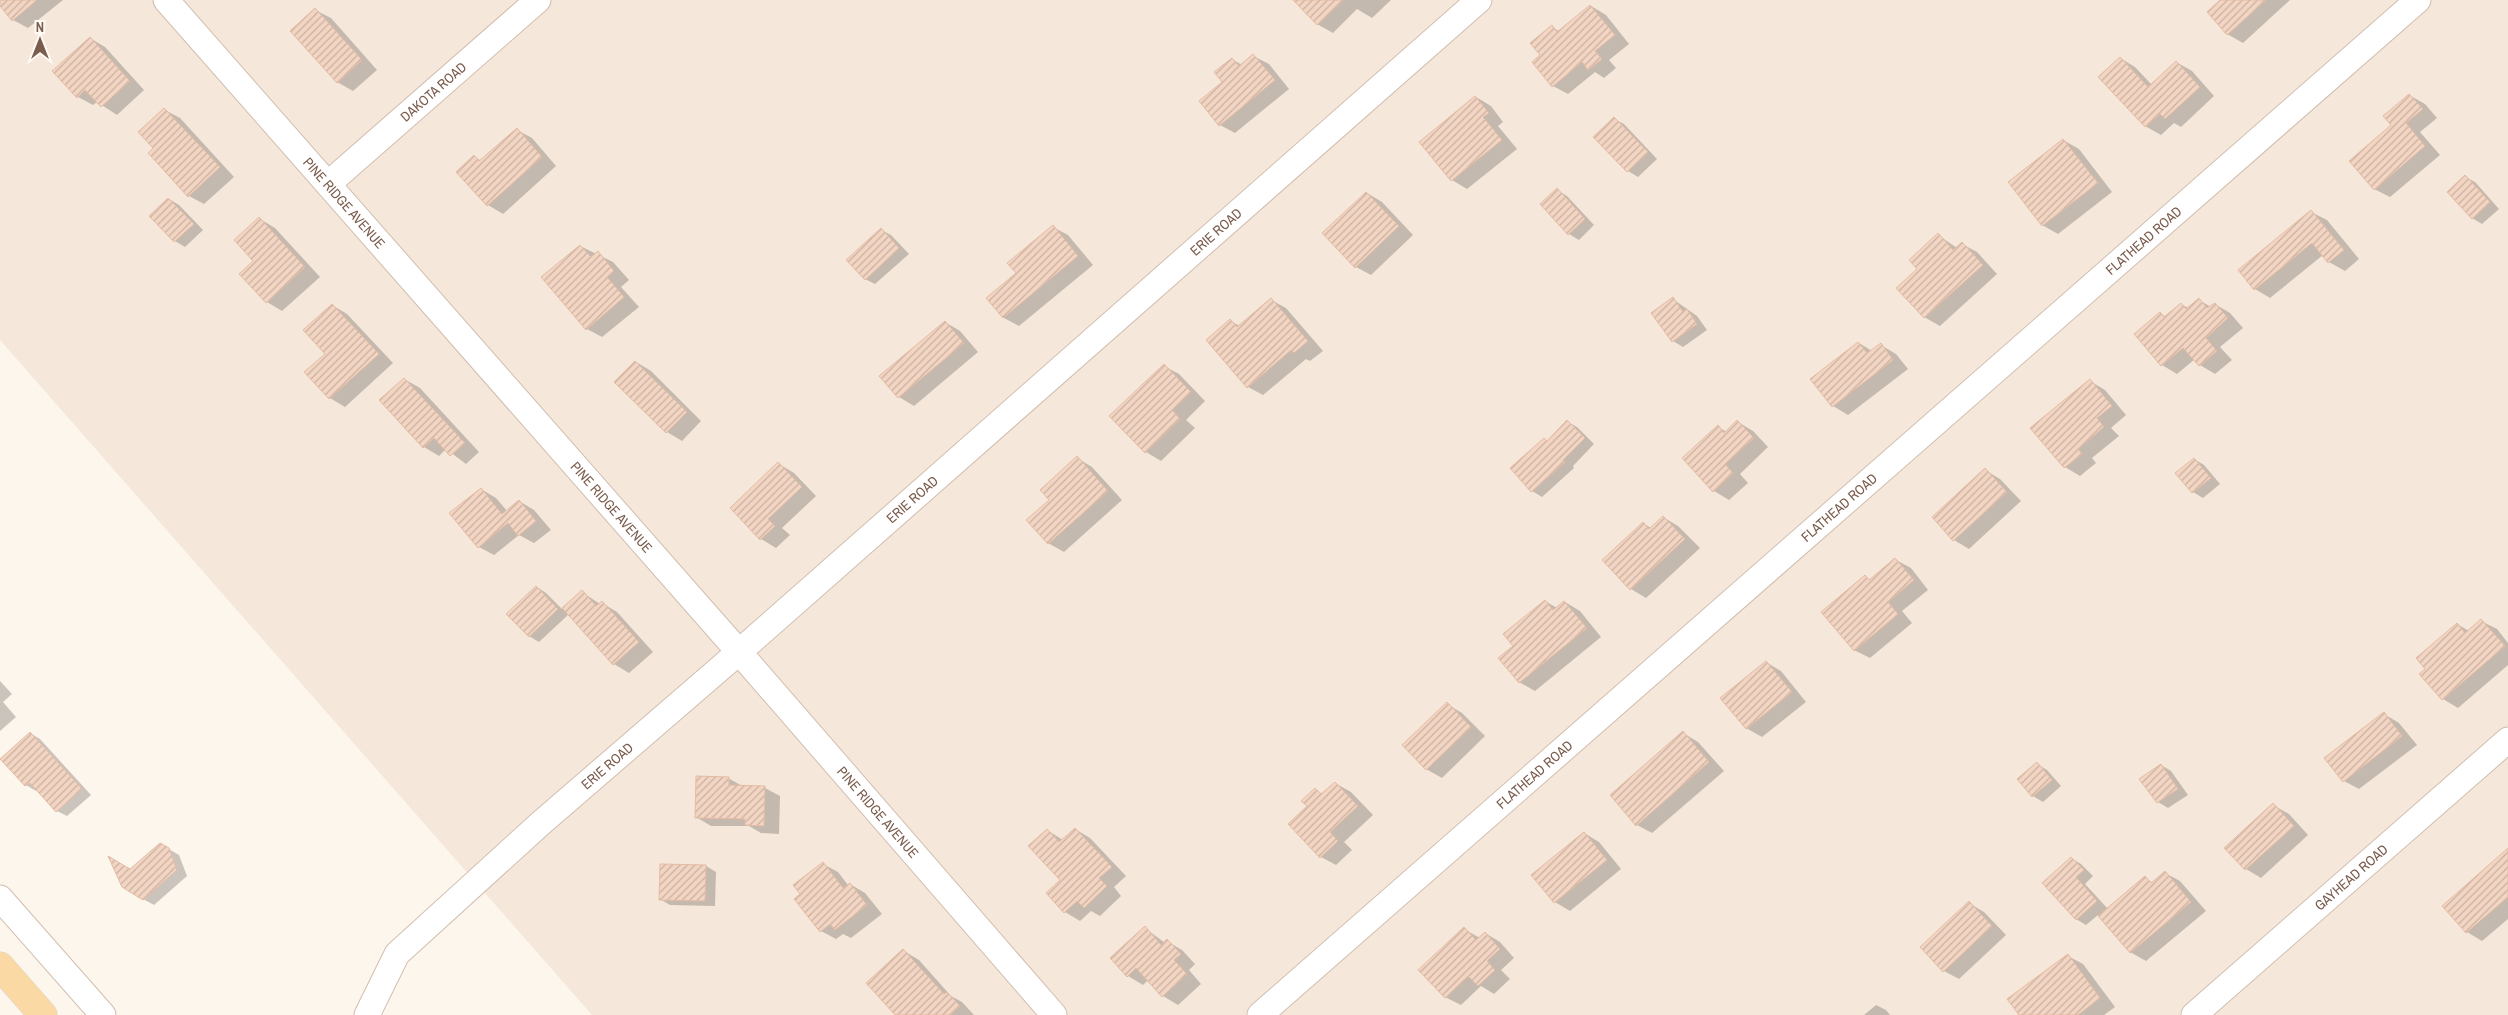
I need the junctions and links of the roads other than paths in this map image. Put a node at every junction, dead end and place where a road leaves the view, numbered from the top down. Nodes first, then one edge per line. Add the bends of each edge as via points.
1 (166, 0) edge
2 (538, 0) edge
3 (1479, 0) edge
4 (2418, 0) edge
5 (328, 184) junction
6 (739, 652) junction
7 (2508, 740) edge
8 (0, 898) edge
9 (0, 966) edge
10 (44, 1015) edge
11 (103, 1015) edge
12 (367, 1015) edge
13 (1054, 1015) edge
14 (1260, 1015) edge
15 (2194, 1015) edge

1 - 5 street, PINE RIDGE AVENUE
2 - 5 street, DAKOTA ROAD
3 - 6 street, ERIE ROAD
4 - 14 street, FLATHEAD ROAD
5 - 6 street, PINE RIDGE AVENUE
6 - 12 street, ERIE ROAD via 541,823 397,954
6 - 13 street, PINE RIDGE AVENUE
7 - 15 street, GAYHEAD ROAD
8 - 11 street
9 - 10 main road

